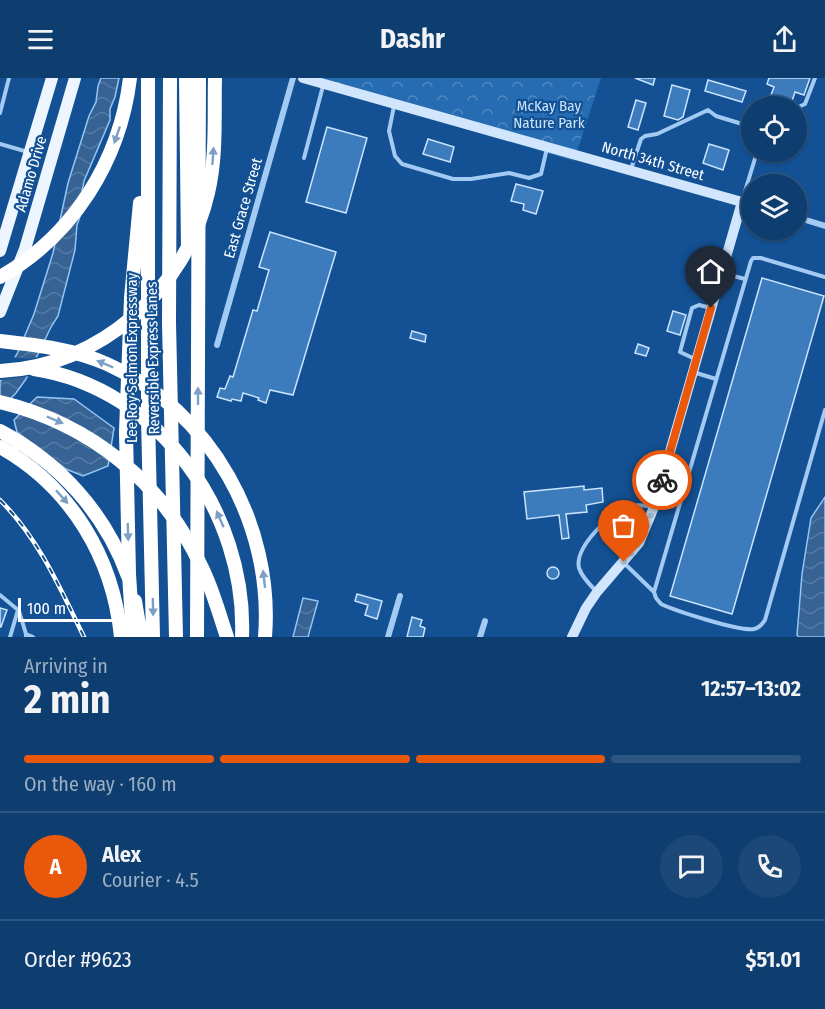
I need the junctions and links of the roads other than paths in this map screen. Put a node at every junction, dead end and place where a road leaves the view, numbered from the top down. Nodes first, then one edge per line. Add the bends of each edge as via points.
1 (9, 78) edge
2 (52, 78) edge
3 (75, 78) edge
4 (130, 78) edge
5 (148, 78) edge
6 (199, 78) edge
7 (215, 78) edge
8 (292, 78) edge
9 (303, 78) edge
10 (815, 78) edge
11 (170, 81) edge
12 (324, 84) junction
13 (190, 87) edge
14 (807, 101) edge
15 (395, 104) junction
16 (0, 113) edge
17 (741, 124) edge
18 (0, 144) edge
19 (148, 144) junction
20 (548, 147) junction
21 (30, 153) junction
22 (304, 158) dead end
23 (630, 170) junction
24 (741, 201) edge
25 (741, 220) edge
26 (807, 220) edge
27 (825, 226) edge
28 (0, 252) edge
29 (722, 273) junction
30 (825, 277) edge
31 (0, 278) edge
32 (745, 279) junction
33 (711, 308) junction
34 (0, 312) edge
35 (0, 341) edge
36 (217, 345) dead end
37 (697, 359) junction
38 (0, 364) edge
39 (0, 371) edge
40 (693, 372) junction
41 (716, 379) junction
42 (0, 402) edge
43 (825, 410) edge
44 (0, 431) edge
45 (0, 447) edge
46 (663, 475) junction
47 (686, 481) junction
48 (654, 507) junction
49 (624, 562) junction
50 (597, 592) junction
51 (654, 592) junction
52 (0, 595) edge
53 (400, 596) dead end
54 (18, 610) junction
55 (485, 621) dead end
56 (26, 636) edge
57 (10, 637) edge
58 (33, 637) edge
59 (121, 637) edge
60 (133, 637) edge
61 (141, 637) edge
62 (153, 637) edge
63 (176, 637) edge
64 (197, 637) edge
65 (226, 637) edge
66 (242, 637) edge
67 (265, 637) edge
68 (388, 637) edge
69 (480, 637) edge
70 (572, 637) edge

1 - 16 lane
2 - 21 main road, Adamo Drive
3 - 34 main road, Adamo Drive via 25,249
4 -> 31 highway, bridge via 117,136 89,194 56,235
5 - 19 highway, Lee Roy Selmon Expressway
6 - 13 highway
39 -> 7 highway, bridge via 56,361 100,340 139,312 169,278 193,239 208,193
8 - 36 street, East Grace Street
9 - 12 street, North 34th Street
10 - 14 lane
11 - 63 highway, Reversible Express Lanes, bridge via 169,323
12 - 15 street, North 34th Street
12 - 22 lane
64 -> 13 highway, bridge via 198,343 187,228
15 - 20 street, North 34th Street
15 - 20 lane via 389,131 395,156 402,164 453,179 509,173 529,178 541,174
17 - 23 lane via 708,110 645,136
18 - 21 lane
19 -> 60 highway, bridge via 131,298 126,432
19 -> 62 highway, Lee Roy Selmon Expressway
20 - 23 street, North 34th Street
21 - 28 main road, Adamo Drive
23 - 24 street, North 34th Street
25 - 29 street
26 - 27 street
29 - 32 lane
29 - 33 street
30 - 32 lane via 757,258 751,261
32 - 41 lane
33 - 37 street
33 - 37 lane via 692,308 680,350 681,354
67 -> 35 highway, bridge via 264,579 252,526 227,474 200,435 154,392 108,365 60,350
37 - 40 street
66 -> 38 highway, bridge via 239,581 225,532 210,498 179,453 141,417 101,391 49,371
40 - 41 lane
40 - 46 street
41 - 47 lane
42 -> 65 highway, bridge via 39,413 78,431 139,476 170,511 193,549
43 - 51 lane via 765,620 759,627 746,629 667,607
44 - 61 highway via 57,470 104,526 130,581
45 -> 59 highway via 55,489 85,527 109,578
46 - 47 lane
46 - 48 street
47 - 51 lane
48 - 49 street via 639,543
48 - 50 lane via 622,509 587,541 579,555 579,567
49 - 50 street
49 - 51 lane
50 - 70 street
52 - 54 lane
53 - 68 street
54 - 56 lane
54 - 57 lane
55 - 69 street
56 - 58 lane

